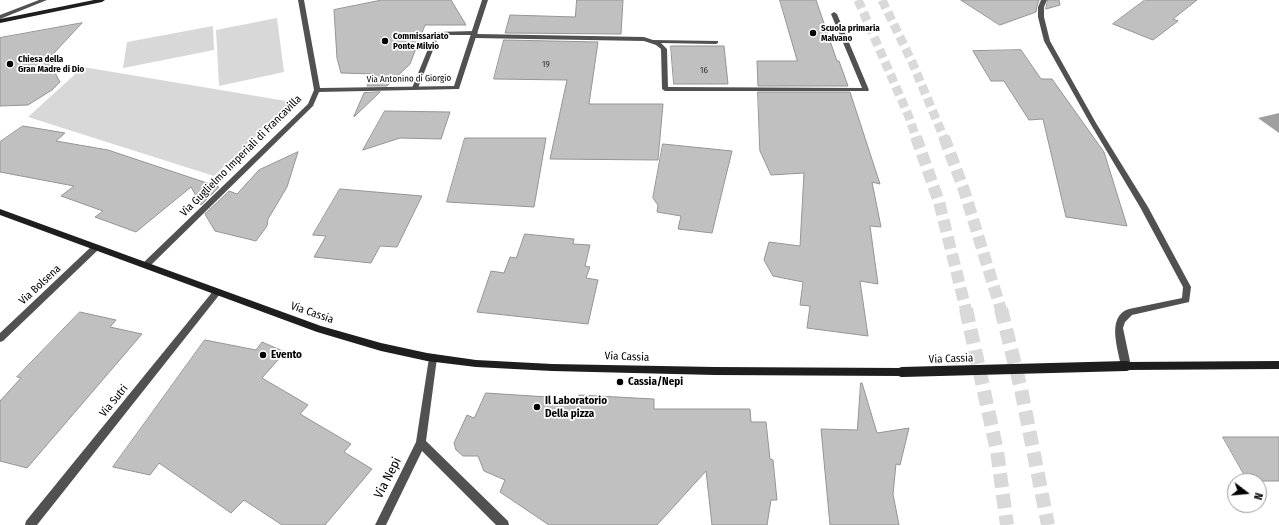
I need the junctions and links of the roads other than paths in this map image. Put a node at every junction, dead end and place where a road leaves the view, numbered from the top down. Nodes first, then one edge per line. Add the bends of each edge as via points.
1 (44, 0) edge
2 (102, 0) edge
3 (301, 0) edge
4 (485, 0) edge
5 (1044, 0) edge
6 (834, 14) dead end
7 (0, 17) edge
8 (0, 21) edge
9 (474, 34) junction
10 (655, 41) junction
11 (716, 42) dead end
12 (415, 88) junction
13 (316, 90) junction
14 (0, 212) edge
15 (95, 248) junction
16 (146, 265) junction
17 (217, 292) junction
18 (0, 338) edge
19 (433, 358) junction
20 (1279, 365) edge
21 (1126, 366) junction
22 (421, 443) junction
23 (30, 525) edge
24 (380, 525) edge
25 (504, 525) edge

1 - 7 street
2 - 8 street
3 - 13 street
4 - 9 street, Via Antonino di Giorgio
5 - 21 street via 1041,17 1047,41 1144,207 1187,287 1186,300 1129,312 1121,320 1119,328
6 - 10 street via 866,90 665,89 664,49
9 - 10 street
9 - 12 street via 437,33
9 - 12 street, Via Antonino di Giorgio via 457,88
10 - 11 street
12 - 13 street, Via Antonino di Giorgio
13 - 16 street, Via Guglielmo Imperiali di Francavilla via 311,105
14 - 15 street, Via Cassia
15 - 16 street, Via Cassia
15 - 18 street, Via Bolsena
16 - 17 street, Via Cassia
17 - 19 street, Via Cassia via 320,329
17 - 23 street, Via Sutri
19 - 21 street, Via Cassia, bridge via 529,366 691,371 902,372
19 - 22 street, Via Nepi
20 - 21 street, Via Cassia
22 - 24 street, Via Nepi
22 - 25 street

